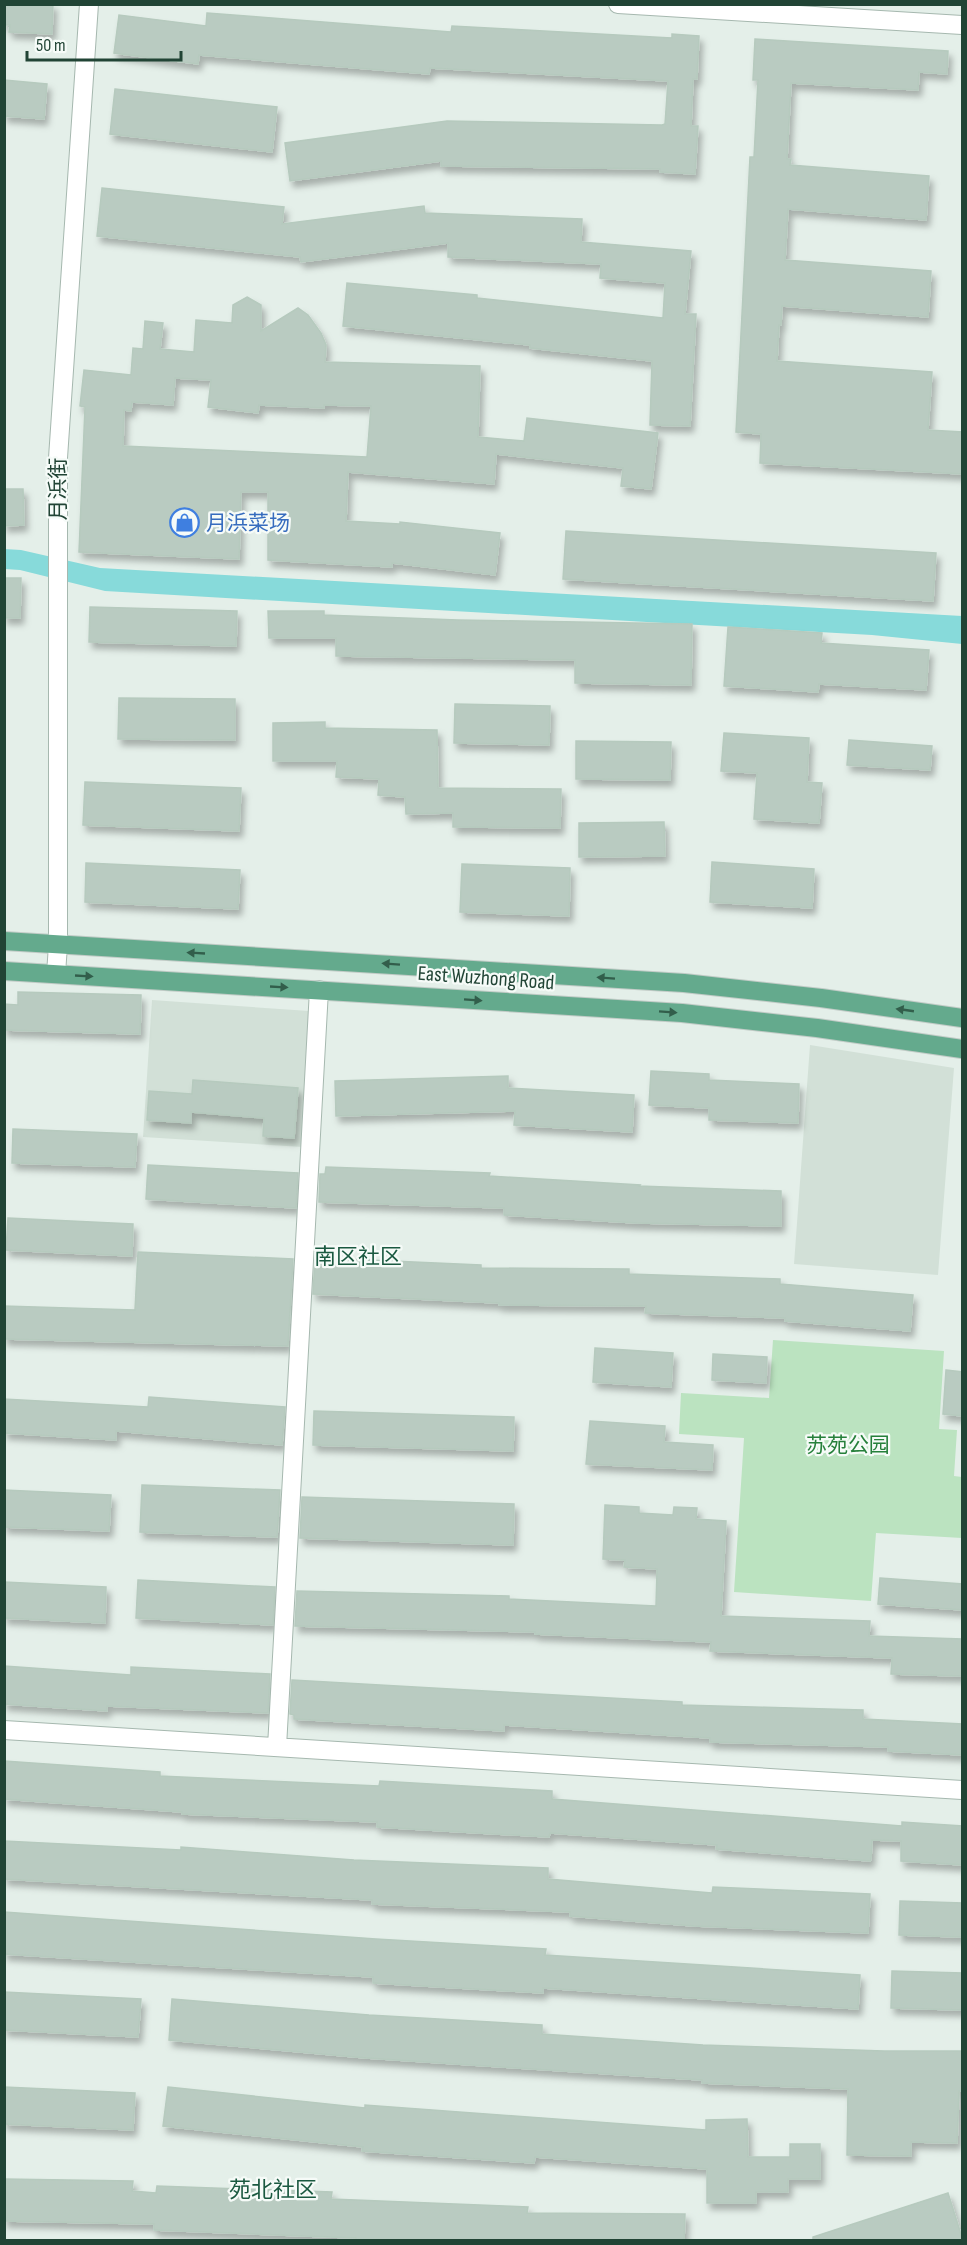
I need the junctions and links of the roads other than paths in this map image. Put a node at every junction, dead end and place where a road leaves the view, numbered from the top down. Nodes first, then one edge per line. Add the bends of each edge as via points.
1 (89, 4) edge
2 (618, 4) edge
3 (963, 25) edge
4 (4, 941) edge
5 (58, 945) junction
6 (4, 971) edge
7 (56, 974) junction
8 (319, 990) junction
9 (963, 1018) edge
10 (963, 1049) edge
11 (4, 1730) edge
12 (277, 1747) junction
13 (963, 1790) edge

1 - 5 street, 月浜街 via 58,458
2 - 3 street
4 - 5 main road, East Wuzhong Road
5 - 7 street, 月浜街
9 -> 5 main road, East Wuzhong Road via 684,983
6 - 7 main road, East Wuzhong Road
7 -> 8 main road, East Wuzhong Road
8 -> 10 main road, East Wuzhong Road via 682,1013
8 - 12 street
11 - 12 street
12 - 13 street

